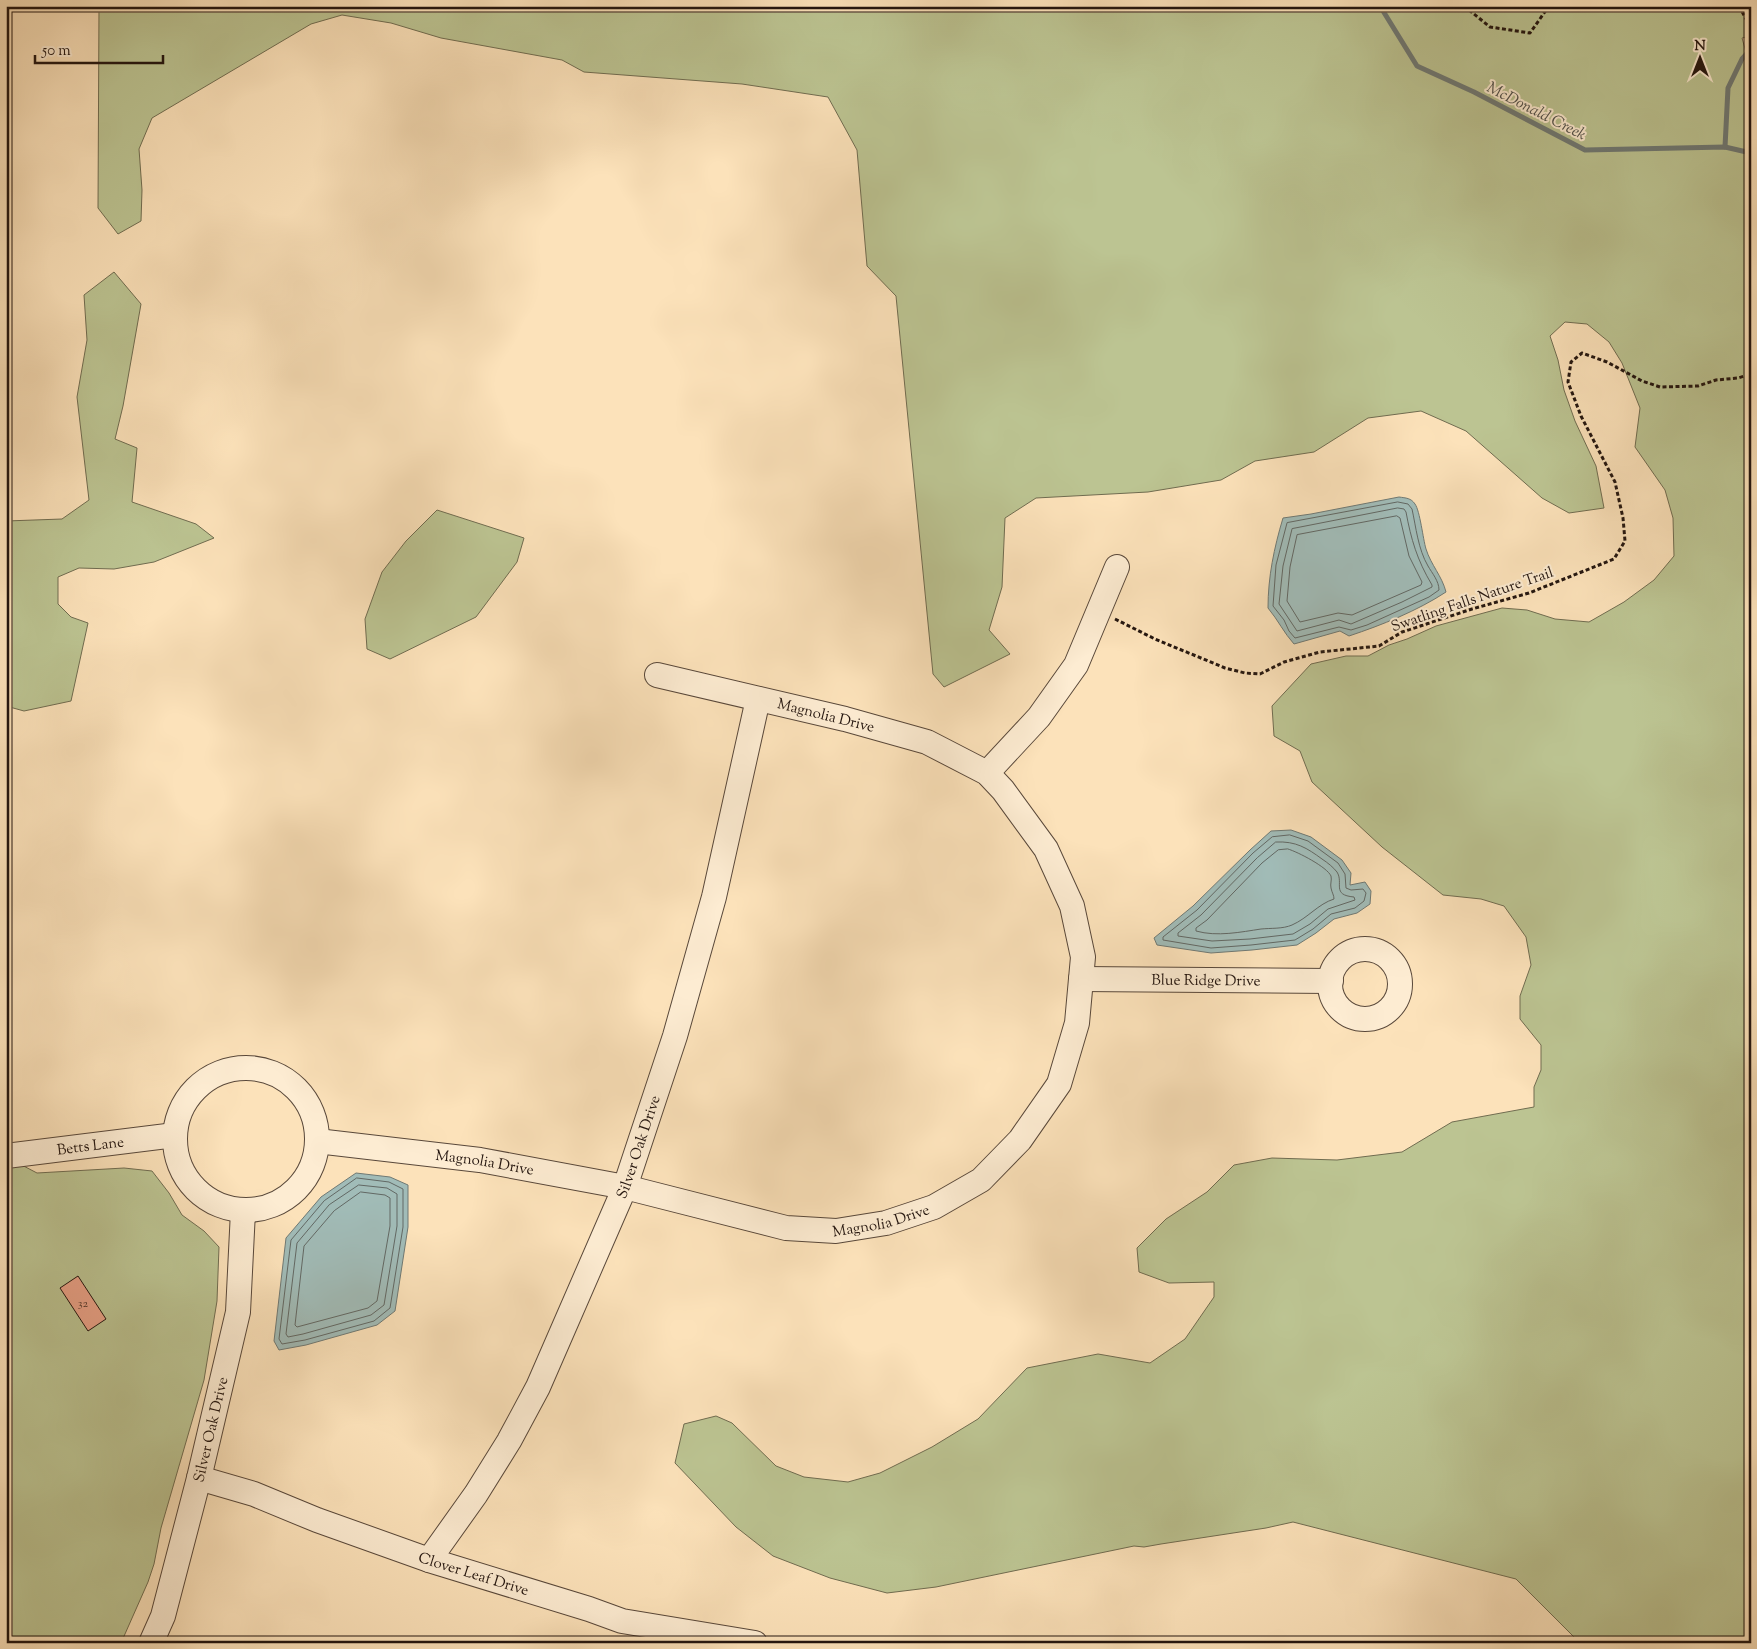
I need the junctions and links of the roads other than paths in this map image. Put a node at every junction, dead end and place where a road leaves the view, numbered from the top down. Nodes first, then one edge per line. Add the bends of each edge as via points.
1 (1118, 567) dead end
2 (657, 676) dead end
3 (758, 698) junction
4 (987, 773) junction
5 (1081, 979) junction
6 (1331, 981) dead end
7 (175, 1136) junction
8 (317, 1142) junction
9 (6, 1156) edge
10 (626, 1187) junction
11 (243, 1211) junction
12 (199, 1478) junction
13 (429, 1560) junction
14 (151, 1643) edge
15 (755, 1643) edge

1 - 4 street via 1076,665 1039,717
2 - 3 street, Magnolia Drive
3 - 4 street, Magnolia Drive via 927,742
3 - 10 street, Silver Oak Drive via 714,897 675,1036
4 - 5 street, Magnolia Drive via 1046,849 1065,890 1072,906 1083,957
5 - 6 street, Blue Ridge Drive
5 - 10 street, Magnolia Drive via 1077,1023 1059,1084 1020,1140 981,1180 934,1207 886,1223 836,1231 786,1228
7 - 8 street via 177,1118 187,1098 202,1082 222,1072 244,1068 264,1070 284,1078 299,1092 311,1109
7 - 9 street, Betts Lane
7 - 11 street via 177,1160 187,1180 202,1196 221,1207
8 - 10 street, Magnolia Drive via 480,1160
8 - 11 street via 311,1170 299,1187 283,1201 264,1209
10 - 13 street, Silver Oak Drive via 534,1395 476,1494
11 - 12 street, Silver Oak Drive via 238,1312
12 - 13 street, Clover Leaf Drive via 254,1494
12 - 14 street, Silver Oak Drive via 163,1616
13 - 15 street, Clover Leaf Drive via 622,1621

